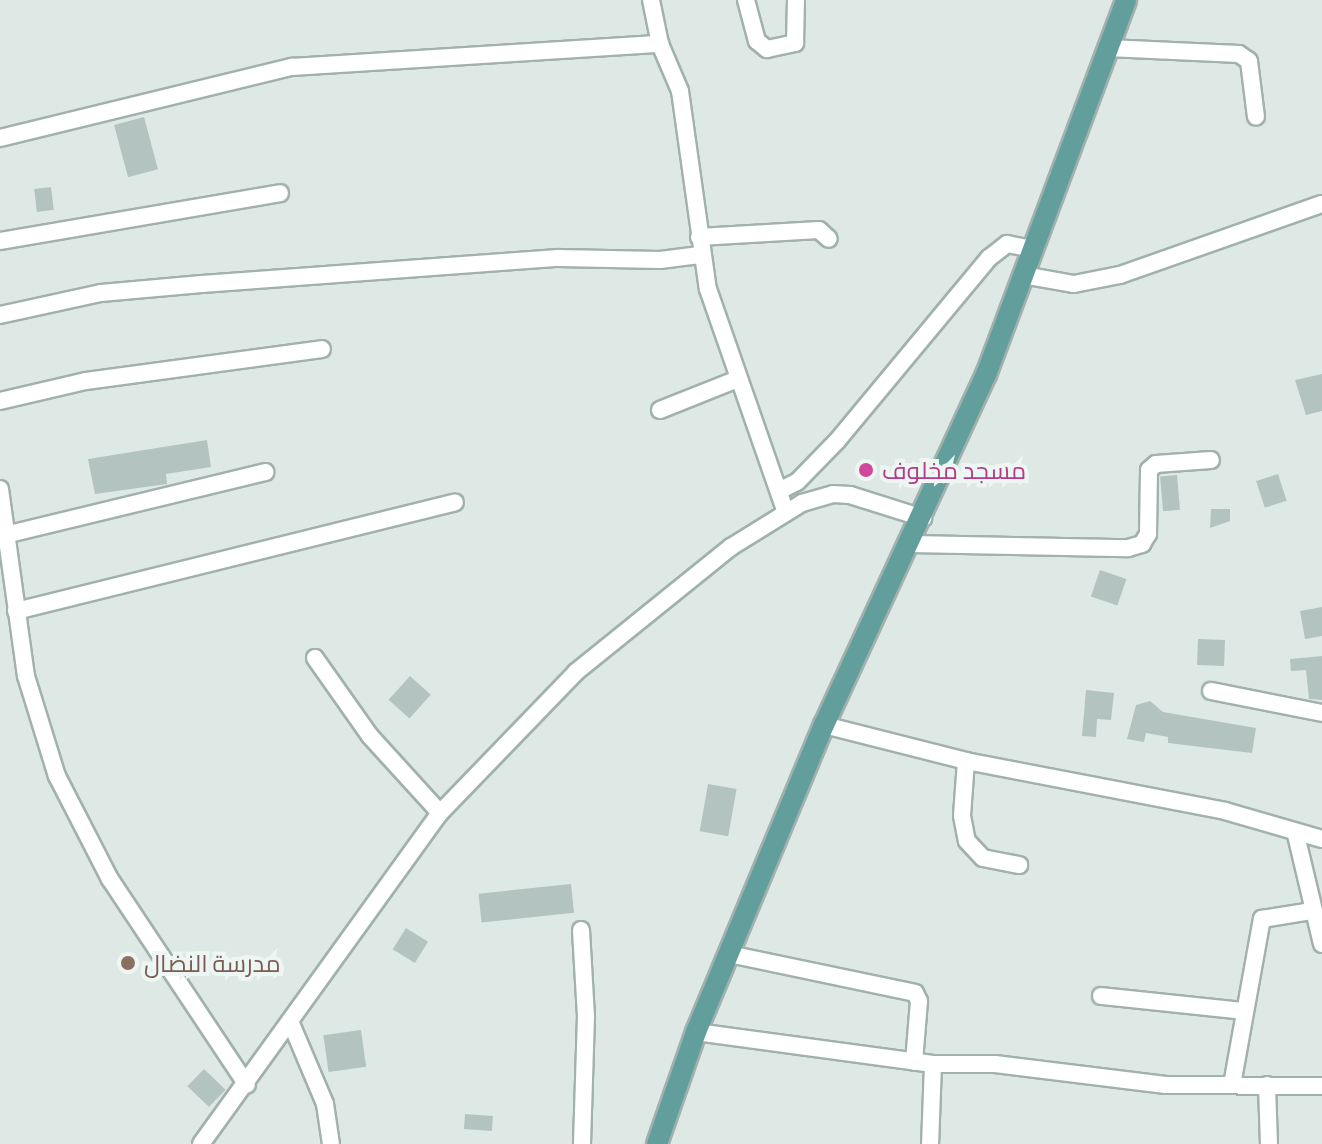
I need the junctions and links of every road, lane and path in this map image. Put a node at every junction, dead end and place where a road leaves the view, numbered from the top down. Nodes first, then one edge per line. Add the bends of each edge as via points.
1 (651, 0) edge
2 (746, 0) edge
3 (796, 0) edge
4 (1126, 0) edge
5 (660, 44) junction
6 (1108, 48) junction
7 (1256, 117) dead end
8 (0, 138) edge
9 (280, 193) dead end
10 (1322, 204) edge
11 (829, 239) dead end
12 (0, 241) edge
13 (699, 246) junction
14 (1032, 249) junction
15 (1023, 275) junction
16 (0, 315) edge
17 (322, 349) dead end
18 (738, 379) junction
19 (0, 401) edge
20 (660, 410) dead end
21 (1211, 460) dead end
22 (266, 472) dead end
23 (0, 489) edge
24 (779, 491) junction
25 (455, 502) dead end
26 (785, 510) junction
27 (923, 518) junction
28 (5, 535) junction
29 (911, 544) junction
30 (16, 611) junction
31 (315, 658) dead end
32 (1211, 691) dead end
33 (1322, 713) edge
34 (824, 725) junction
35 (966, 761) junction
36 (440, 813) junction
37 (1296, 835) junction
38 (1322, 839) edge
39 (1019, 865) dead end
40 (1312, 911) junction
41 (581, 930) dead end
42 (1322, 944) edge
43 (729, 954) junction
44 (1101, 996) dead end
45 (1244, 1011) junction
46 (290, 1021) junction
47 (696, 1032) junction
48 (914, 1062) junction
49 (933, 1064) junction
50 (247, 1085) junction
51 (1232, 1085) junction
52 (1267, 1085) junction
53 (1322, 1086) edge
54 (201, 1144) edge
55 (331, 1144) edge
56 (582, 1144) edge
57 (657, 1144) edge
58 (930, 1144) edge
59 (1269, 1144) edge

1 - 5 street
2 - 3 street via 757,41 767,49 795,43
4 - 6 main road
5 - 8 street via 292,67
5 - 13 street via 680,91
6 - 7 street via 1239,54 1249,61
6 - 14 main road
9 - 12 street
10 - 15 street via 1120,275 1074,284
11 - 13 street via 819,230
13 - 16 street via 660,260 558,258 101,293
13 - 18 street
14 - 15 main road
14 - 24 street via 1007,244 989,258 837,441 797,482
15 - 27 main road
17 - 19 street via 86,381
18 - 20 street
18 - 24 street
21 - 29 street via 1156,464 1149,470 1148,534 1142,544 1128,548
22 - 28 street
23 - 28 street
24 - 26 street
25 - 30 street
26 - 27 street via 833,494 870,499
26 - 36 street via 576,672
27 - 29 main road
28 - 30 street
29 - 34 main road
30 - 50 street via 40,731 71,808 110,879
31 - 36 street via 370,736
32 - 33 street
34 - 35 street
34 - 43 main road
35 - 37 street via 1225,811
35 - 39 street via 962,816 967,841 983,858
36 - 46 street
37 - 38 street
37 - 40 street
40 - 42 street
40 - 45 street via 1262,919
41 - 56 street via 586,1016
43 - 47 main road
43 - 48 street via 915,993 919,1001
44 - 45 street
45 - 51 street
46 - 50 street
46 - 55 street via 325,1104
47 - 48 street
47 - 57 main road
48 - 49 street
49 - 51 street via 995,1064 1084,1079
49 - 58 street
50 - 54 street
51 - 52 street
52 - 53 street
52 - 59 street

